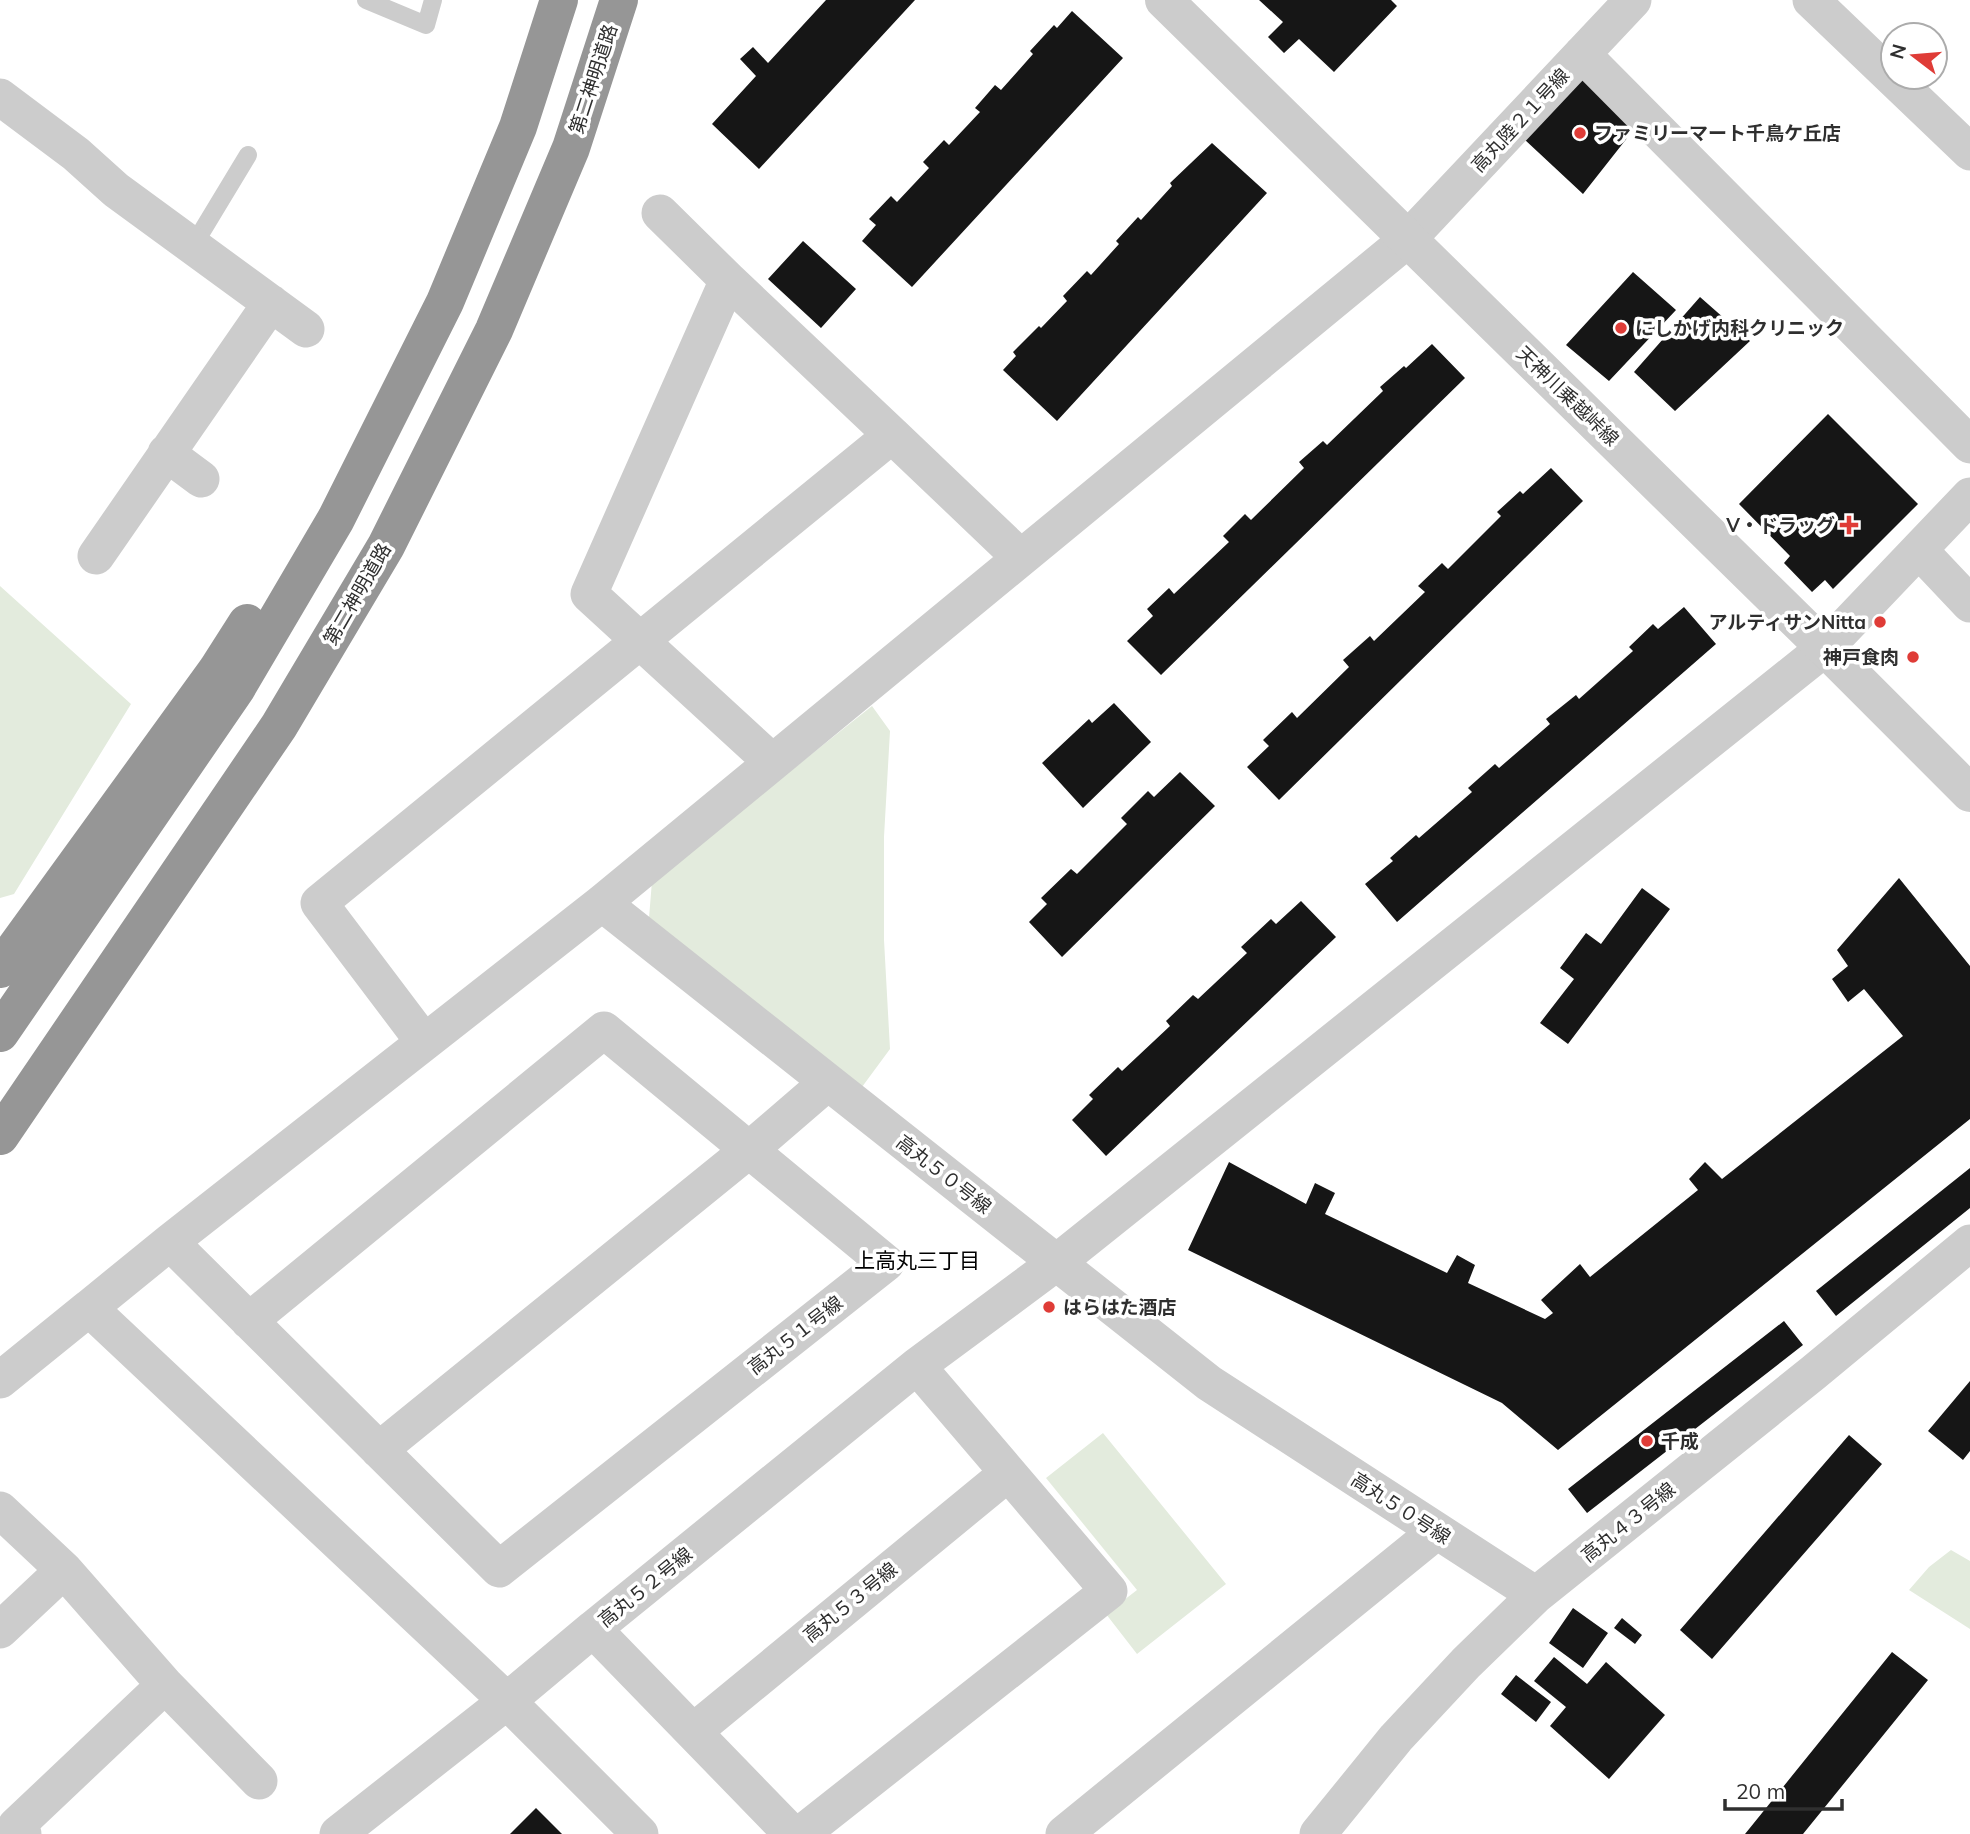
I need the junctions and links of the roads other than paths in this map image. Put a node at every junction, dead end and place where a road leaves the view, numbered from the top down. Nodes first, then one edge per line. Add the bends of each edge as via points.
1 (366, 0) edge
2 (433, 0) edge
3 (559, 0) edge
4 (619, 0) edge
5 (1164, 0) edge
6 (1633, 0) edge
7 (1811, 0) edge
8 (1583, 54) junction
9 (0, 97) edge
10 (1970, 152) edge
11 (248, 155) dead end
12 (660, 213) dead end
13 (1407, 240) junction
14 (193, 246) junction
15 (728, 280) junction
16 (445, 302) junction
17 (271, 303) junction
18 (306, 329) dead end
19 (892, 435) junction
20 (1970, 445) edge
21 (166, 453) junction
22 (201, 479) dead end
23 (1970, 496) edge
24 (1919, 550) junction
25 (96, 556) dead end
26 (1021, 558) junction
27 (1970, 604) edge
28 (640, 641) junction
29 (1825, 648) junction
30 (772, 762) junction
31 (1970, 793) edge
32 (602, 903) junction
33 (0, 969) edge
34 (0, 1033) edge
35 (424, 1042) junction
36 (828, 1082) junction
37 (0, 1136) edge
38 (749, 1150) junction
39 (170, 1242) junction
40 (1970, 1243) edge
41 (1056, 1263) junction
42 (89, 1308) junction
43 (249, 1321) junction
44 (917, 1366) junction
45 (0, 1380) edge
46 (379, 1450) junction
47 (1008, 1473) junction
48 (0, 1510) edge
49 (1437, 1531) junction
50 (64, 1570) junction
51 (1536, 1595) junction
52 (593, 1629) junction
53 (0, 1630) edge
54 (165, 1685) junction
55 (507, 1701) junction
56 (693, 1732) junction
57 (259, 1781) dead end
58 (23, 1834) edge
59 (338, 1834) edge
60 (640, 1834) edge
61 (792, 1834) edge
62 (801, 1834) edge
63 (1064, 1834) edge
64 (1318, 1834) edge

1 - 2 lane via 425,25
3 - 16 highway via 518,127
4 - 37 highway, 第二神明道路 via 571,148 499,318 386,546 279,726
5 - 13 street, 天神川乗越峠線
6 - 8 street, 高丸陸２１号線
7 - 10 street
8 - 13 street, 高丸陸２１号線
8 - 20 street
9 - 14 street
11 - 14 lane
12 - 15 street
13 - 26 street, 高丸陸２１号線
13 - 29 street, 天神川乗越峠線
14 - 17 street
15 - 19 street
15 - 28 street via 589,594
16 - 33 highway via 332,493 216,670
16 - 34 highway via 336,519 236,689
17 - 18 street
17 - 21 street
19 - 26 street
19 - 28 street
21 - 22 street
21 - 25 street
23 - 24 street, 高丸５２号線
24 - 27 street
24 - 29 street, 高丸５２号線
26 - 30 street, 高丸陸２１号線
28 - 30 street
28 - 35 street via 319,903
29 - 31 street, 天神川乗越峠線
29 - 41 street, 高丸５２号線
30 - 32 street, 高丸陸２１号線
32 - 35 street, 高丸陸２１号線
32 - 36 street, 高丸５０号線
35 - 39 street, 高丸陸２１号線
36 - 38 street
36 - 41 street, 高丸５０号線
38 - 43 street, 高丸５１号線 via 604,1030
38 - 46 street
38 - 46 street, 高丸５１号線 via 886,1263 499,1569
39 - 42 street, 高丸陸２１号線
39 - 43 street, 高丸５１号線
40 - 51 street, 高丸４３号線
41 - 44 street, 高丸５２号線
41 - 49 street, 高丸５０号線 via 1209,1383
42 - 45 street, 高丸陸２１号線
42 - 55 street
43 - 46 street, 高丸５１号線
44 - 47 street
44 - 52 street, 高丸５２号線
47 - 56 street, 高丸５３号線
47 - 62 street via 1109,1591
48 - 50 street
49 - 51 street, 高丸５０号線
49 - 63 street
50 - 53 street
50 - 54 street
51 - 64 street, 高丸４３号線 via 1396,1738
52 - 55 street
52 - 56 street, 高丸５２号線
54 - 57 street
54 - 58 street via 16,1826
55 - 59 street
55 - 60 street
56 - 61 street, 高丸５２号線

